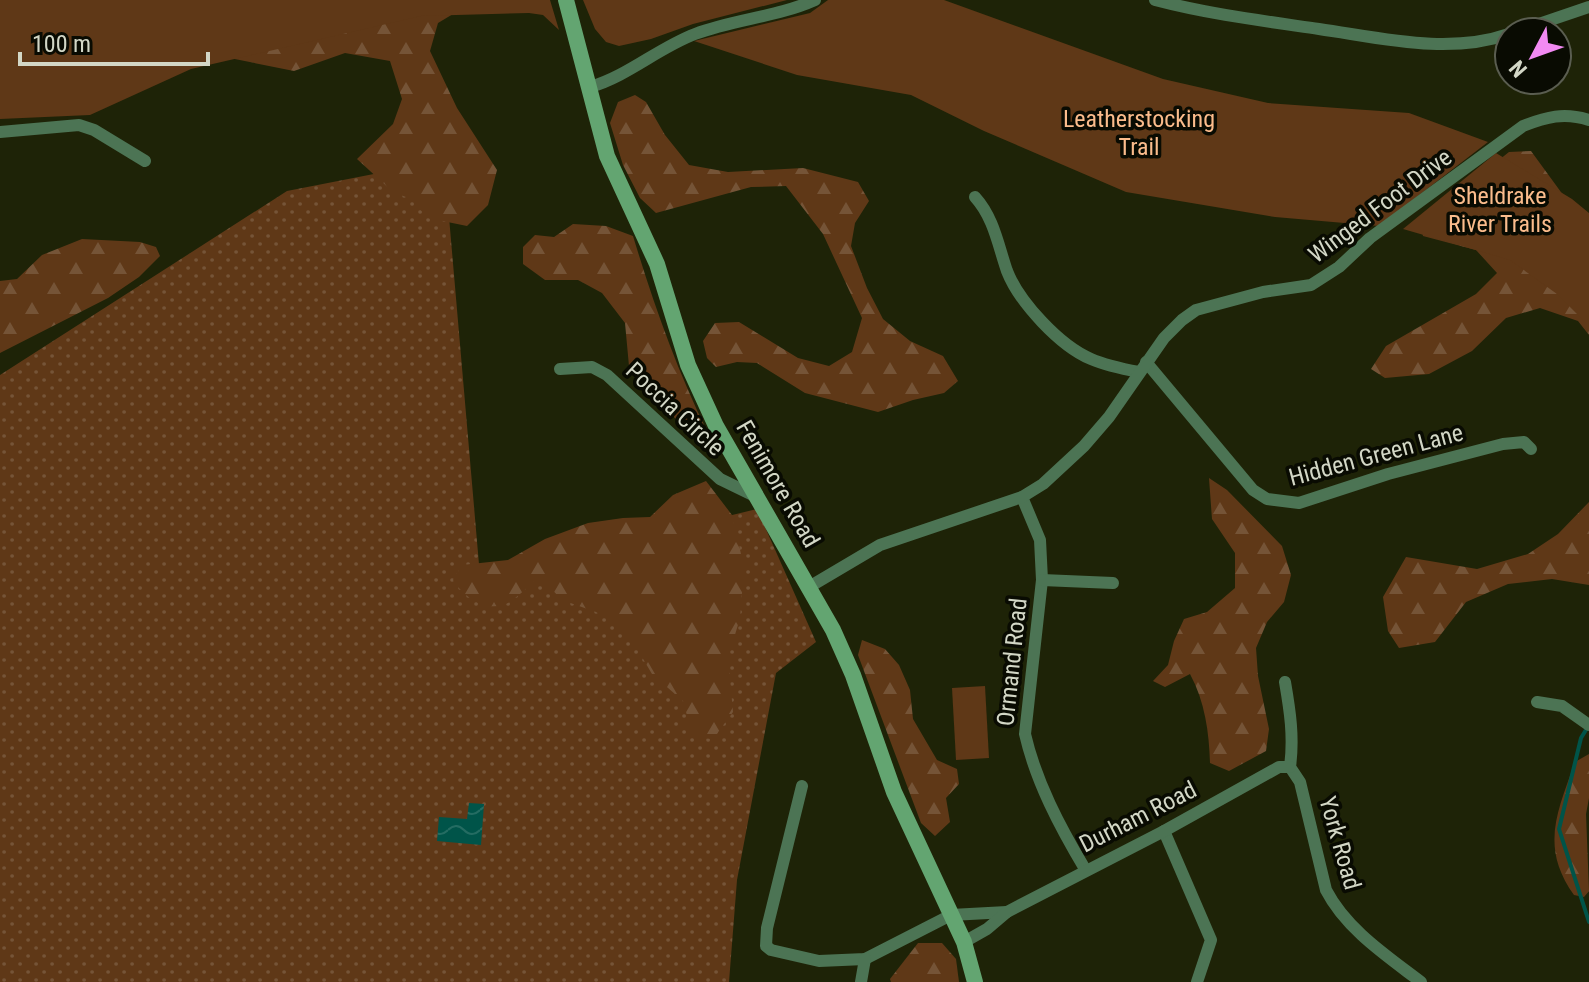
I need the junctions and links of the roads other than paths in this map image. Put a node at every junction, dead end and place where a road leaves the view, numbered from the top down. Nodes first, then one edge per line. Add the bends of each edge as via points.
1 (566, 0) edge
2 (815, 0) edge
3 (1155, 0) edge
4 (1589, 7) edge
5 (1562, 16) edge
6 (1493, 39) edge
7 (590, 87) junction
8 (1589, 120) edge
9 (0, 132) edge
10 (145, 161) dead end
11 (975, 197) dead end
12 (1143, 367) junction
13 (560, 369) dead end
14 (1531, 449) dead end
15 (757, 497) junction
16 (1022, 497) junction
17 (1042, 580) junction
18 (1113, 583) dead end
19 (809, 587) junction
20 (1285, 682) dead end
21 (1537, 702) dead end
22 (1585, 723) edge
23 (1290, 767) junction
24 (802, 786) dead end
25 (1164, 831) junction
26 (1085, 869) junction
27 (1007, 912) junction
28 (951, 915) junction
29 (964, 942) junction
30 (865, 959) junction
31 (861, 982) edge
32 (975, 982) edge
33 (1197, 982) edge
34 (1421, 982) edge

1 - 7 street, Fenimore Road
2 - 7 street via 670,44
3 - 6 street via 1423,44
4 - 5 street
7 - 15 street, Fenimore Road via 607,156 657,264 688,365
8 - 12 street, Winged Foot Drive via 1562,115 1523,126 1311,285 1196,310 1164,338
9 - 10 street via 79,125
11 - 12 street via 987,211 1020,296 1060,339 1112,367
12 - 14 street, Hidden Green Lane via 1253,490 1267,499 1299,503 1503,444 1524,442
12 - 16 street, Winged Foot Drive via 1084,446
13 - 15 street, Poccia Circle via 592,367 607,375 713,473
15 - 19 street, Fenimore Road
16 - 17 street, Ormand Road via 1040,540
16 - 19 street, Winged Foot Drive via 880,545
17 - 18 street
17 - 26 street, Ormand Road via 1025,734 1052,807
19 - 28 street, Fenimore Road via 853,675 894,792
20 - 23 street, York Road
21 - 22 street via 1562,706
23 - 25 street, Durham Road via 1279,767
23 - 34 street, York Road via 1300,782 1333,904
24 - 30 street via 766,946 783,955 819,961
25 - 26 street, Durham Road
25 - 33 street via 1211,940
26 - 27 street, Durham Road
27 - 28 street, Durham Road
27 - 29 street, Durham Road
28 - 29 street, Fenimore Road
28 - 30 street
29 - 32 street, Fenimore Road
30 - 31 street

